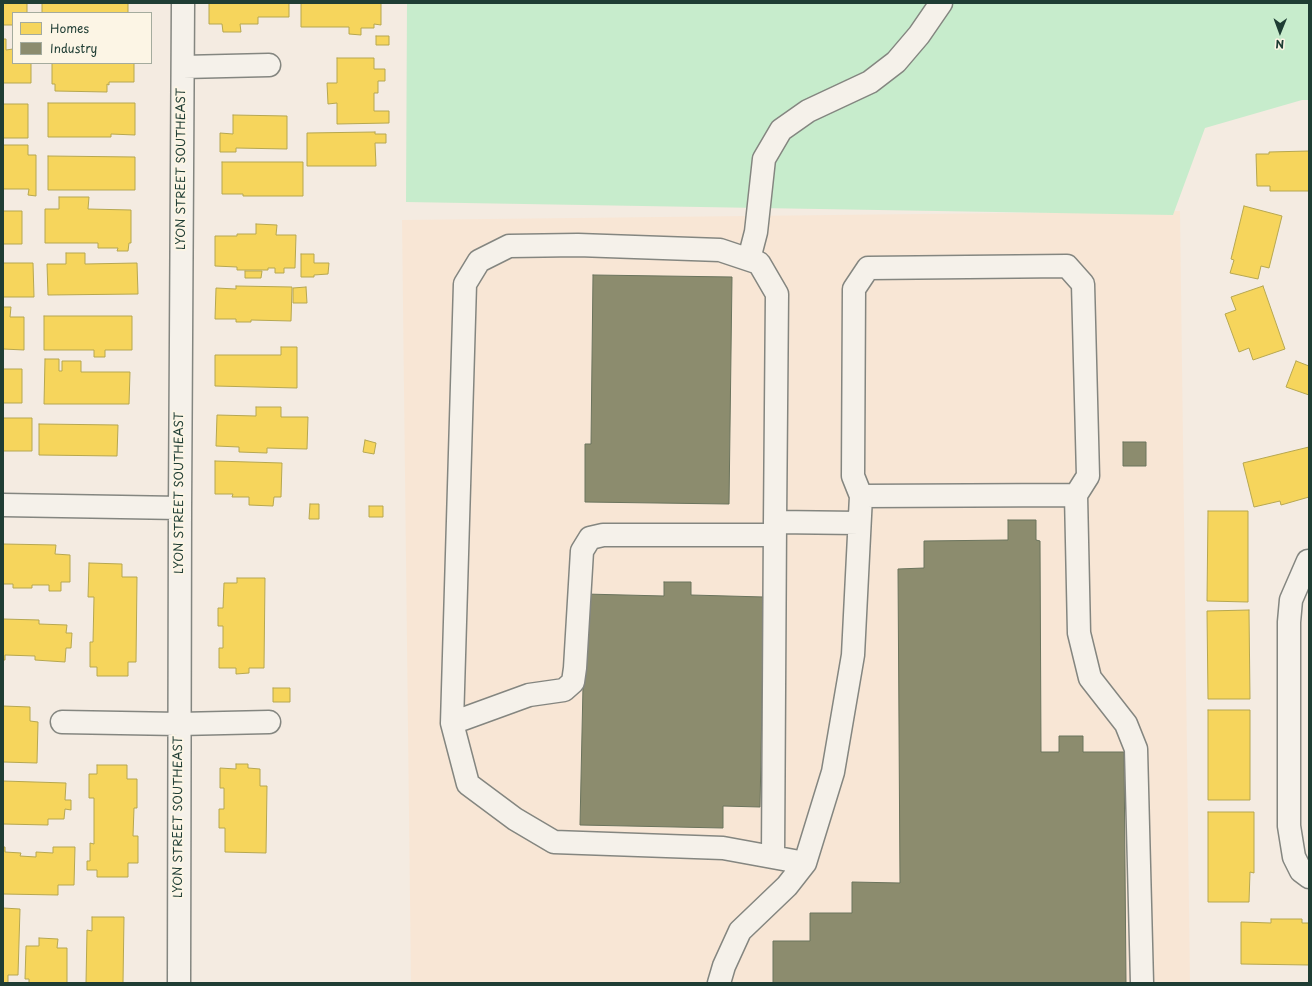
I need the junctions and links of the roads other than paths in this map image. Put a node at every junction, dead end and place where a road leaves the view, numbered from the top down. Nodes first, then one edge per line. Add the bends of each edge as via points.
1 (183, 3) edge
2 (941, 3) edge
3 (269, 64) dead end
4 (183, 67) junction
5 (749, 259) junction
6 (1076, 495) junction
7 (861, 496) junction
8 (3, 505) edge
9 (180, 508) junction
10 (859, 523) junction
11 (774, 528) junction
12 (1308, 560) edge
13 (62, 722) dead end
14 (268, 722) dead end
15 (452, 723) junction
16 (179, 724) junction
17 (773, 858) junction
18 (805, 863) junction
19 (1309, 877) edge
20 (179, 983) edge
21 (719, 983) edge
22 (1142, 983) edge

1 - 4 street, LYON STREET SOUTHEAST
2 - 5 street via 896,62 870,82 808,111 781,130 764,158 756,232
3 - 4 street
4 - 9 street, LYON STREET SOUTHEAST
5 - 11 street via 759,263 776,294
5 - 15 street via 720,250 578,245 509,246 479,261 465,284
6 - 7 street
6 - 7 street via 1088,476 1083,284 1067,266 868,268 854,289 853,476
6 - 22 street via 1079,633 1090,678 1126,724 1136,749
7 - 10 street
8 - 9 street
9 - 16 street, LYON STREET SOUTHEAST
10 - 11 street
10 - 18 street via 853,655 833,772
11 - 15 street via 603,535 590,538 582,551 573,682 564,690 529,695
11 - 17 street
12 - 19 street via 1291,600 1289,622 1289,826 1294,857 1301,871
13 - 16 street
14 - 16 street
15 - 17 street via 468,784 515,819 554,842 723,848
16 - 20 street, LYON STREET SOUTHEAST
17 - 18 street
18 - 21 street via 787,886 740,931

